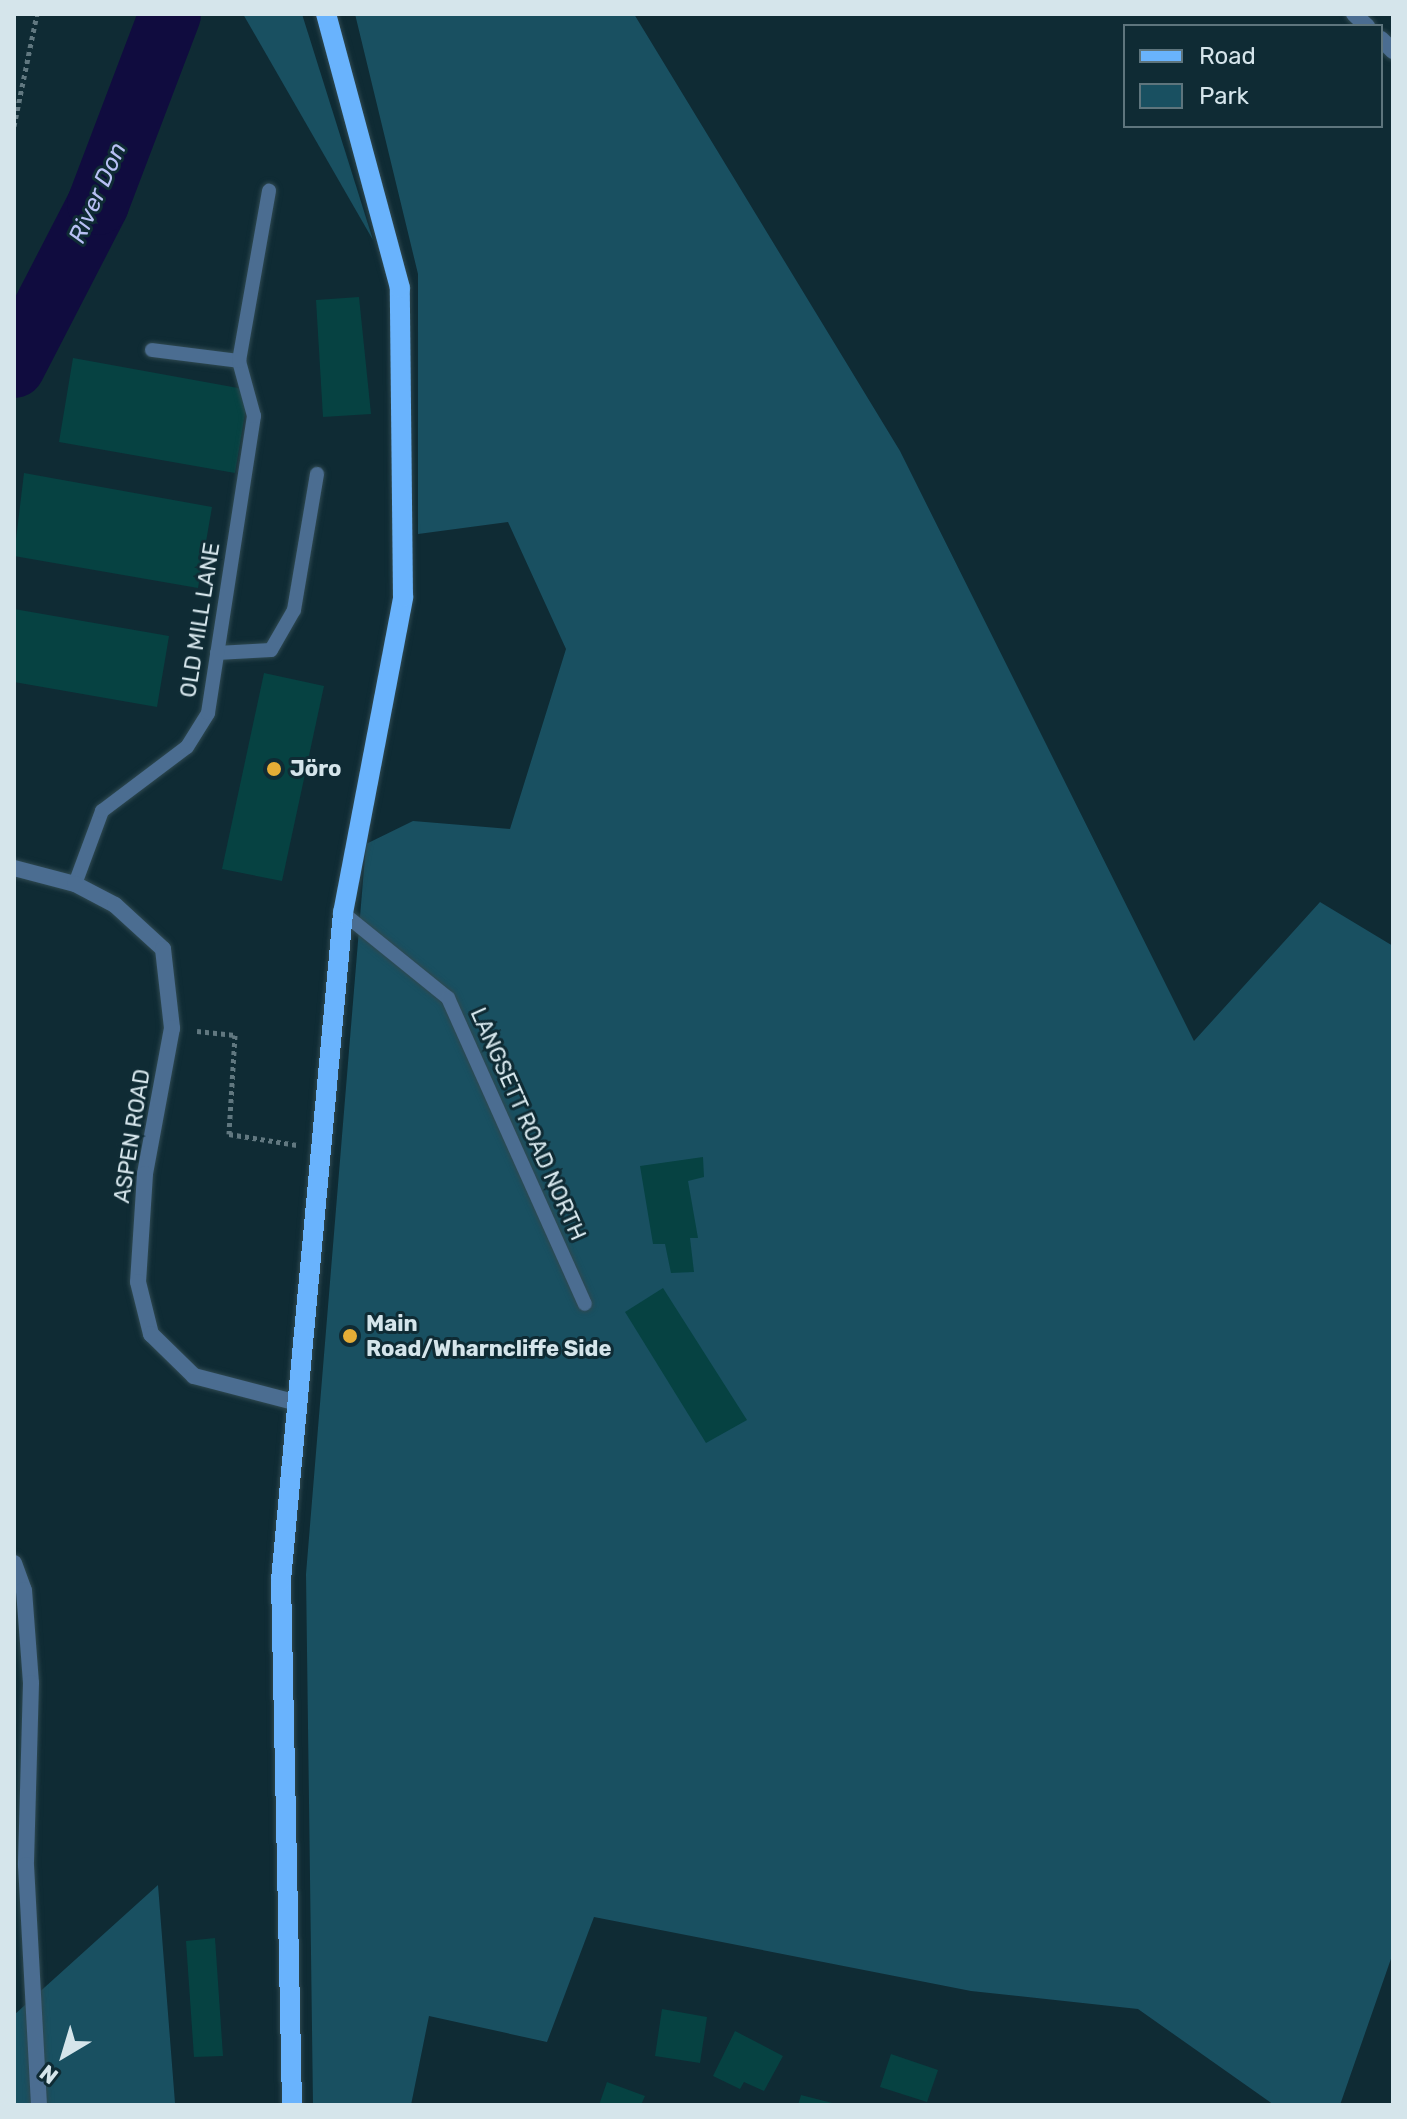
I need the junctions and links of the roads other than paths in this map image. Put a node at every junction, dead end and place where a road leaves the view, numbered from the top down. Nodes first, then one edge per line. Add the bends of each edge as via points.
1 (326, 14) edge
2 (269, 191) dead end
3 (152, 350) dead end
4 (239, 361) junction
5 (317, 474) dead end
6 (217, 653) junction
7 (14, 868) edge
8 (75, 884) junction
9 (343, 913) junction
10 (585, 1304) dead end
11 (298, 1403) junction
12 (14, 1563) edge
13 (39, 2105) edge
14 (292, 2105) edge

1 - 9 main road via 400,288 403,597
2 - 4 lane, OLD MILL LANE
3 - 4 lane
4 - 6 lane, OLD MILL LANE via 254,416
5 - 6 lane via 294,610 271,650
6 - 8 lane, OLD MILL LANE via 208,713 187,747 102,811
7 - 8 street, ASPEN ROAD
8 - 11 street, ASPEN ROAD via 115,905 163,949 172,1028 145,1174 138,1282 151,1334 194,1376
9 - 10 lane, LANGSETT ROAD NORTH via 448,998
9 - 11 main road
11 - 14 main road via 281,1580
12 - 13 street via 24,1590 31,1683 26,1865

